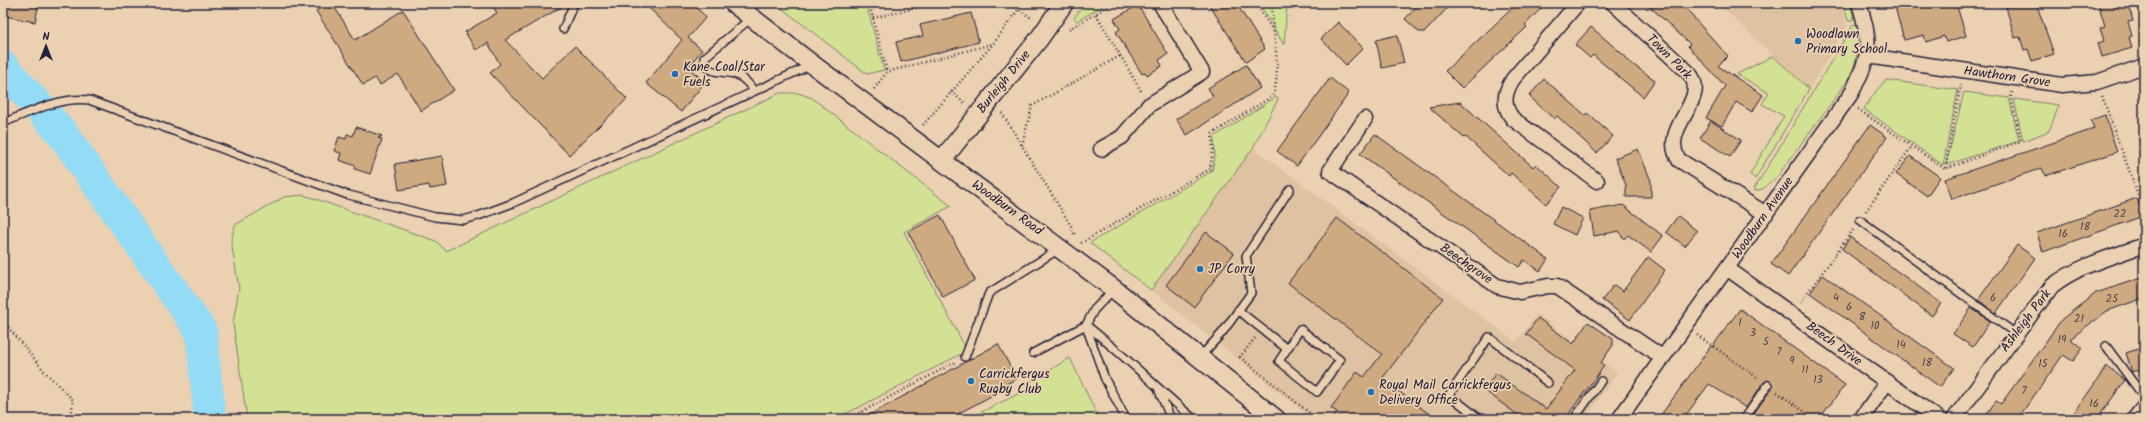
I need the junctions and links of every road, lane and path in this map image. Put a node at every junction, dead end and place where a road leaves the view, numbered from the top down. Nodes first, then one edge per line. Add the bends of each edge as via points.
1 (574, 3) edge
2 (732, 3) edge
3 (869, 3) edge
4 (937, 3) edge
5 (1017, 3) edge
6 (1023, 3) edge
7 (1064, 3) edge
8 (1114, 3) edge
9 (1160, 3) edge
10 (1256, 3) edge
11 (1272, 3) edge
12 (1578, 3) edge
13 (1613, 3) edge
14 (1859, 3) edge
15 (1018, 9) junction
16 (751, 18) junction
17 (873, 18) junction
18 (1047, 28) junction
19 (563, 29) dead end
20 (1274, 33) junction
21 (993, 44) junction
22 (1120, 56) junction
23 (1868, 56) junction
24 (812, 64) junction
25 (2144, 66) edge
26 (1964, 71) junction
27 (887, 72) junction
28 (2015, 79) junction
29 (2097, 82) junction
30 (754, 91) junction
31 (1846, 101) junction
32 (864, 103) junction
33 (1149, 105) junction
34 (999, 108) dead end
35 (1365, 119) dead end
36 (3, 123) edge
37 (3, 134) edge
38 (912, 139) junction
39 (1022, 146) junction
40 (1101, 149) dead end
41 (942, 160) junction
42 (1944, 169) junction
43 (1597, 181) dead end
44 (1290, 190) dead end
45 (2144, 211) edge
46 (1766, 214) junction
47 (1860, 220) dead end
48 (2144, 246) edge
49 (1060, 248) junction
50 (1728, 269) junction
51 (1114, 289) junction
52 (3, 298) edge
53 (1238, 310) junction
54 (3, 322) edge
55 (1086, 326) junction
56 (1685, 326) junction
57 (1261, 329) junction
58 (2016, 334) junction
59 (2106, 346) dead end
60 (1287, 349) junction
61 (1033, 353) dead end
62 (965, 357) joint
63 (1200, 358) junction
64 (1662, 358) junction
65 (1601, 381) dead end
66 (1887, 382) junction
67 (1548, 383) dead end
68 (1768, 385) junction
69 (1158, 389) junction
70 (2144, 397) edge
71 (2144, 407) edge
72 (1475, 418) edge
73 (71, 419) edge
74 (848, 419) edge
75 (1126, 419) edge
76 (1171, 419) edge
77 (1194, 419) edge
78 (1276, 419) edge
79 (1317, 419) edge
80 (1574, 419) edge
81 (1619, 419) edge
82 (1744, 419) edge
83 (1815, 419) edge
84 (1861, 419) edge
85 (1939, 419) edge
86 (1954, 419) edge
87 (2134, 419) edge

1 - 19 lane
2 - 16 street, Woodburn Road
3 - 17 path
4 - 17 path
5 - 15 path
6 - 15 path
7 - 18 street, Burleigh Drive
8 - 22 path via 1096,14
9 - 33 street via 1202,72
10 - 20 path
11 - 20 path
12 - 43 street via 1513,79 1506,91 1505,102 1513,119
13 - 46 street, Town Park via 1693,79 1694,94 1674,137 1674,150 1679,160
14 - 23 street, Woodburn Avenue via 1868,33
15 - 18 path
15 - 21 path
16 - 24 street, Woodburn Road
16 - 30 lane via 704,58 704,66 710,70 737,74 745,79
17 - 27 path
18 - 41 street, Burleigh Drive
20 - 39 path via 1276,86 1273,96 1212,134 1210,169 1078,245 1071,226
21 - 27 path
21 - 38 path
22 - 33 path
22 - 39 path via 1032,106
23 - 26 street, Hawthorn Grove
23 - 31 street, Woodburn Avenue via 1865,67
24 - 30 lane
24 - 32 street, Woodburn Road
25 - 29 street, Hawthorn Grove
26 - 28 street, Hawthorn Grove
26 - 42 path
27 - 32 path
28 - 29 street, Hawthorn Grove via 2062,85
28 - 42 path via 2011,97 2021,142
29 - 45 path
30 - 36 lane via 513,202 463,220 435,217 345,194 89,100 74,99 52,104
31 - 42 path
31 - 46 street, Woodburn Avenue
32 - 38 street, Woodburn Road
33 - 40 street via 1122,137
34 - 39 path
35 - 64 street, Beechgrove via 1327,175 1497,286 1520,292 1557,286
37 - 52 path via 6,144 6,193
38 - 41 street, Woodburn Road
41 - 49 street, Woodburn Road
44 - 53 lane via 1246,256 1251,293
46 - 50 street, Woodburn Avenue
47 - 58 lane
48 - 58 street, Ashleigh Park via 2084,266 2065,276 2043,296
49 - 51 street, Woodburn Road
49 - 62 lane via 989,293
50 - 56 street, Woodburn Avenue
50 - 66 street, Beech Drive
51 - 55 lane via 1094,310
51 - 63 street, Woodburn Road
53 - 57 lane
53 - 63 lane
54 - 73 path via 45,372 73,400
55 - 61 lane
55 - 69 lane via 1128,359
55 - 75 lane via 1105,378
56 - 64 street, Woodburn Avenue
56 - 68 path
57 - 60 lane
57 - 79 path via 1240,357
58 - 86 street, Ashleigh Park
59 - 70 lane
60 - 60 lane via 1300,329 1340,360 1317,392 1279,361
62 - 74 path
63 - 78 street, Woodburn Road
64 - 81 street, Woodburn Avenue
65 - 80 lane
66 - 84 street
66 - 85 street, Beech Drive
67 - 72 lane via 1489,337 1449,395
68 - 82 lane
68 - 83 path
69 - 76 lane
69 - 77 lane
71 - 87 street

